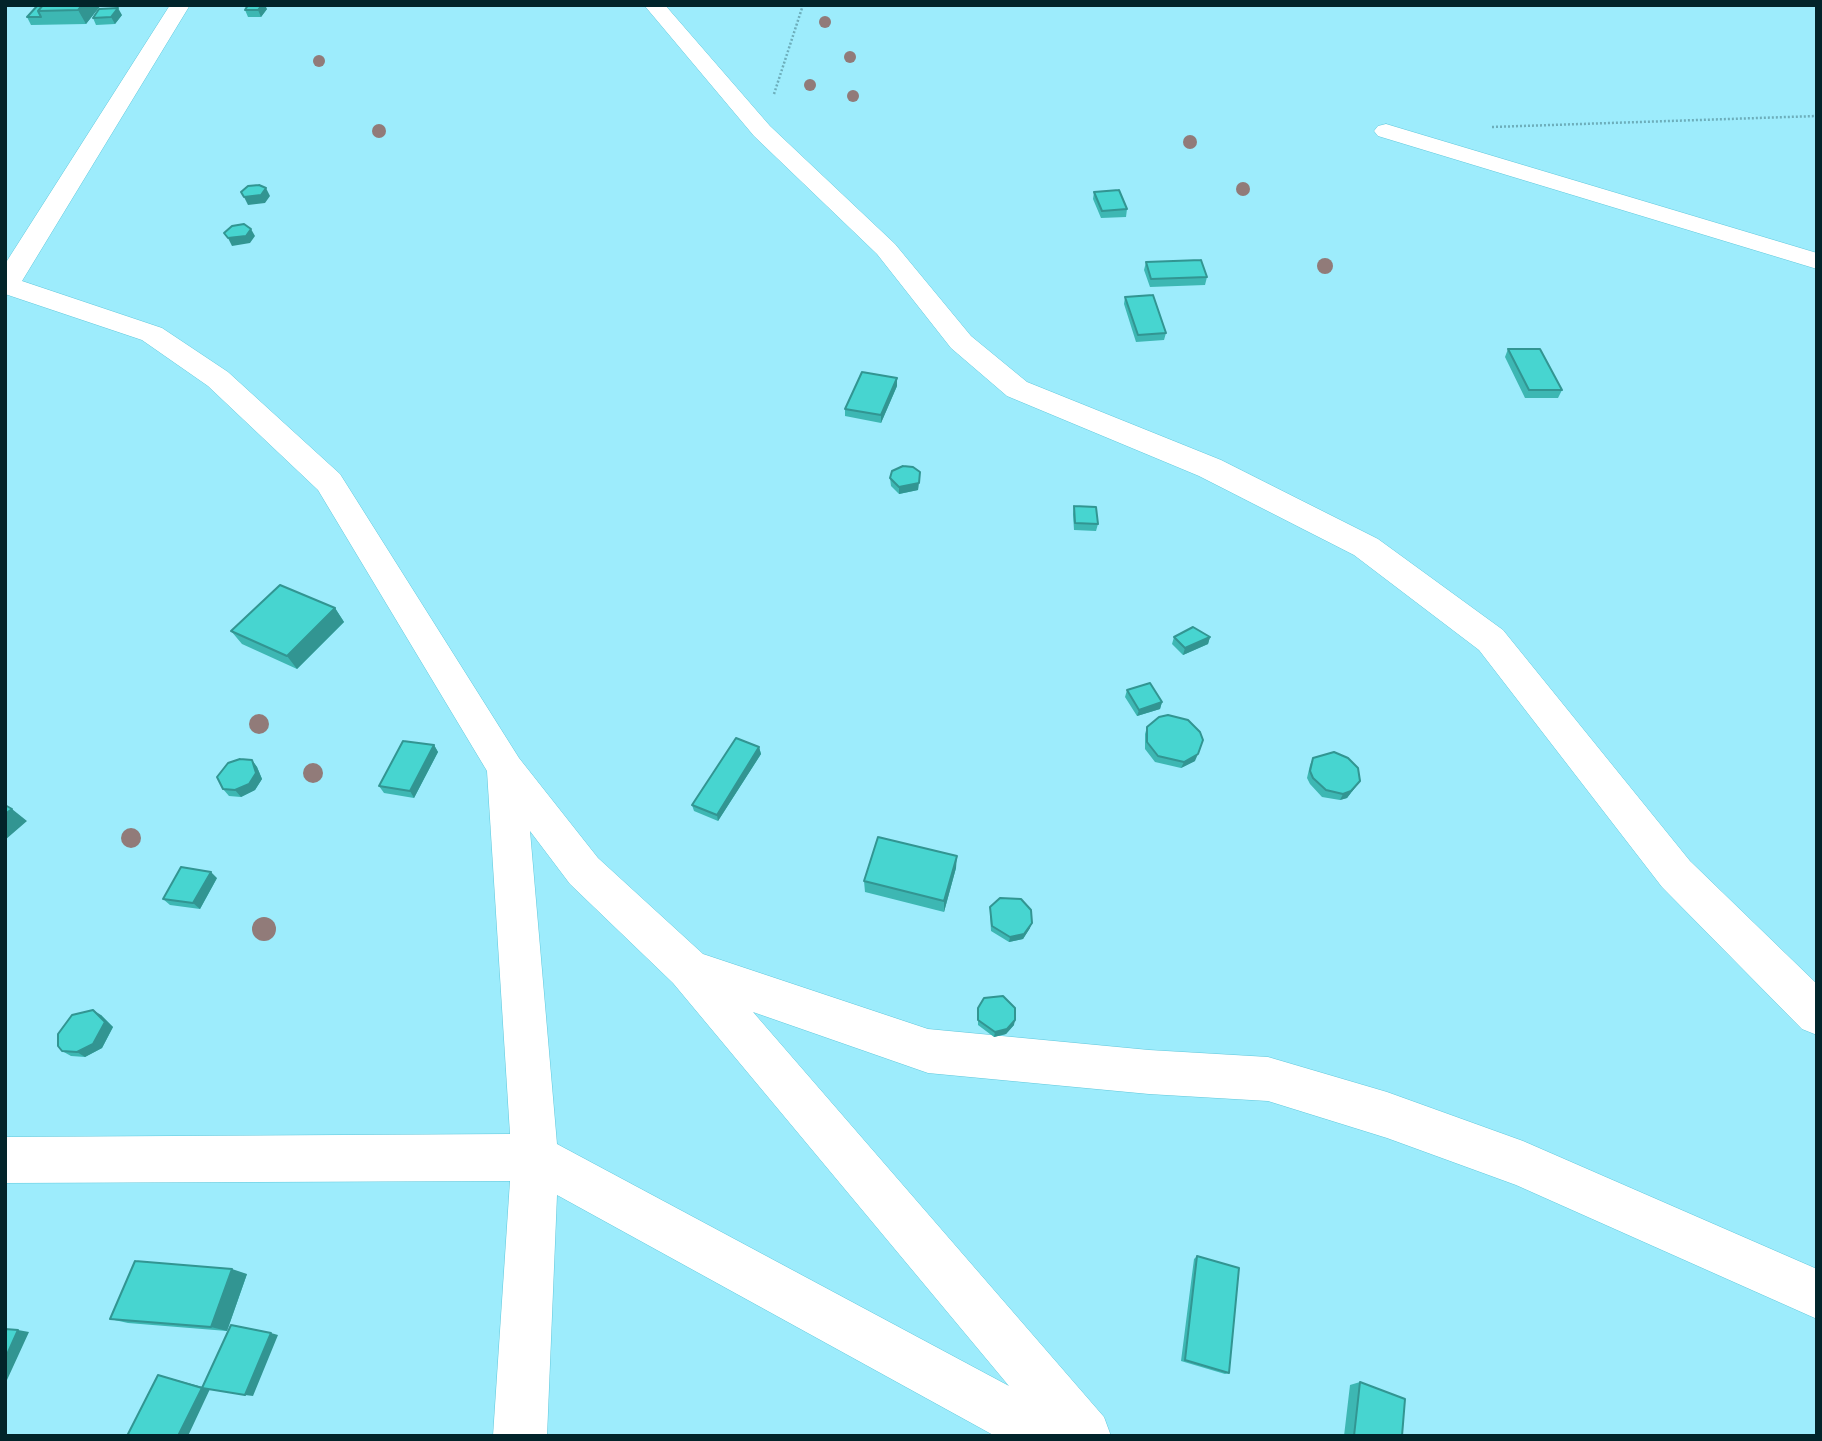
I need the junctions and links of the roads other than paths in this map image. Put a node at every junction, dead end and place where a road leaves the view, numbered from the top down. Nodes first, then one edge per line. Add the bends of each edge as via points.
1 (180, 5) edge
2 (654, 5) edge
3 (1386, 131) dead end
4 (1817, 261) edge
5 (6, 285) edge
6 (506, 769) junction
7 (688, 969) junction
8 (1817, 1014) edge
9 (535, 1157) junction
10 (5, 1160) edge
11 (1817, 1294) edge
12 (520, 1436) edge
13 (1048, 1436) edge
14 (1085, 1436) edge

1 - 5 street
2 - 8 street via 762,131 886,249 961,342 1017,389 1210,468 1366,547 1491,640 1676,874
3 - 4 street
5 - 6 street via 152,334 218,379 329,482
6 - 7 street via 584,871
6 - 9 street
7 - 11 street via 928,1051 1268,1079 1523,1164
7 - 14 street
9 - 10 street
9 - 12 street
9 - 13 street

